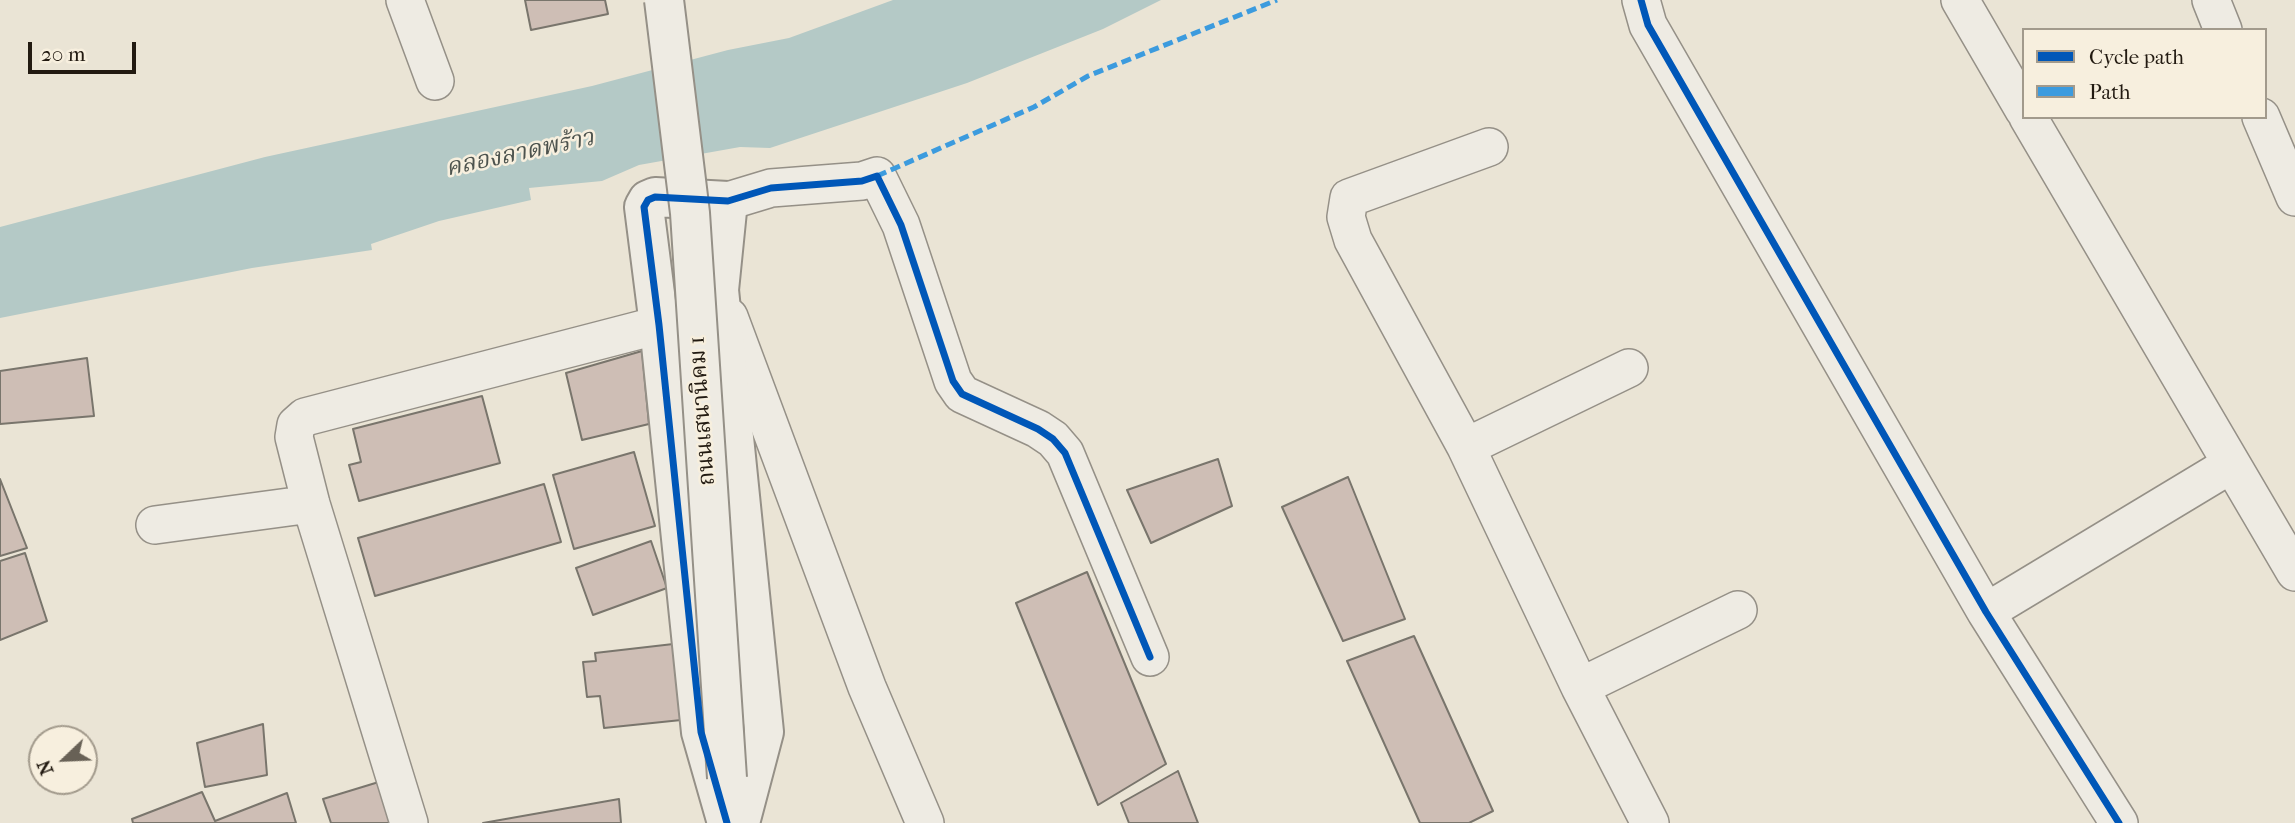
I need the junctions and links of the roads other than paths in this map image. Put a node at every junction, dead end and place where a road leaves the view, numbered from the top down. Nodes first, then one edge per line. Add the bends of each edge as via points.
1 (405, 0) edge
2 (664, 0) edge
3 (1641, 0) edge
4 (1960, 0) edge
5 (2211, 0) edge
6 (2222, 28) edge
7 (435, 80) dead end
8 (2022, 107) edge
9 (2029, 119) edge
10 (2262, 119) edge
11 (1489, 147) dead end
12 (2295, 197) edge
13 (728, 201) junction
14 (719, 290) junction
15 (659, 324) junction
16 (1629, 368) dead end
17 (1466, 447) junction
18 (2230, 464) junction
19 (312, 504) junction
20 (155, 525) dead end
21 (2295, 572) edge
22 (1738, 610) dead end
23 (1986, 611) junction
24 (1150, 656) dead end
25 (1580, 687) junction
26 (409, 823) edge
27 (729, 823) edge
28 (740, 823) edge
29 (925, 823) edge
30 (1650, 823) edge
31 (2119, 823) edge

1 - 7 street
2 - 27 street, ถนนเสนานิคม 1, bridge via 690,213
3 - 23 street via 1648,25
4 - 8 street
5 - 6 street
9 - 18 street
10 - 12 street
11 - 17 street via 1349,198 1346,217 1353,240
13 - 14 street
13 - 15 street via 656,197 644,207
13 - 24 street via 771,188 877,176 901,225 953,381 962,394 1038,429 1065,453
14 - 28 street via 764,732
14 - 29 street via 862,674
15 - 19 street via 305,416 296,425 294,437
15 - 27 street via 701,732
16 - 17 street
17 - 25 street
18 - 21 street
18 - 23 street
19 - 20 street
19 - 26 street
22 - 25 street
23 - 31 street
25 - 30 street

